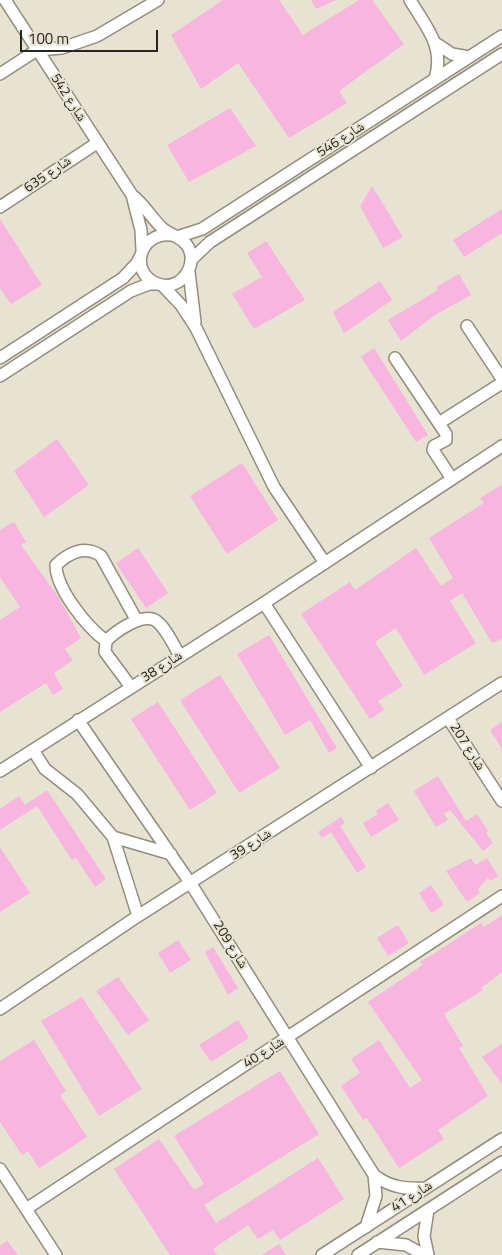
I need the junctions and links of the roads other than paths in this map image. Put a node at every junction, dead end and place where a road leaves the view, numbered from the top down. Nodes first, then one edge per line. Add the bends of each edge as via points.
1 (5, 0) edge
2 (158, 0) edge
3 (410, 0) edge
4 (502, 36) edge
5 (437, 44) junction
6 (37, 50) junction
7 (502, 54) edge
8 (469, 57) junction
9 (0, 74) edge
10 (435, 79) junction
11 (97, 142) junction
12 (132, 195) junction
13 (0, 207) edge
14 (174, 236) junction
15 (142, 252) junction
16 (192, 260) junction
17 (189, 272) junction
18 (160, 284) junction
19 (467, 326) dead end
20 (196, 328) junction
21 (0, 358) edge
22 (396, 358) dead end
23 (0, 376) edge
24 (502, 379) edge
25 (502, 383) edge
26 (439, 423) junction
27 (502, 446) edge
28 (452, 479) junction
29 (325, 563) junction
30 (264, 602) junction
31 (137, 622) junction
32 (106, 641) junction
33 (180, 656) junction
34 (502, 683) edge
35 (131, 687) junction
36 (448, 718) junction
37 (78, 720) junction
38 (33, 750) junction
39 (371, 768) junction
40 (0, 771) edge
41 (502, 801) edge
42 (113, 837) junction
43 (171, 854) junction
44 (191, 884) junction
45 (502, 896) edge
46 (138, 916) junction
47 (0, 1009) edge
48 (287, 1037) junction
49 (502, 1139) edge
50 (502, 1162) edge
51 (0, 1169) edge
52 (374, 1175) junction
53 (426, 1188) junction
54 (26, 1209) junction
55 (428, 1210) junction
56 (366, 1227) junction
57 (377, 1242) junction
58 (56, 1255) edge
59 (322, 1255) edge
60 (358, 1255) edge
61 (424, 1255) edge
62 (428, 1255) edge

1 - 6 street, شارع 542
2 - 6 street via 90,40 62,48
3 - 5 street
4 - 8 street, شارع 546
5 - 8 street via 452,54
5 - 10 street via 439,62
6 - 9 street
6 - 11 street, شارع 542
7 - 16 street, شارع 546 via 210,242
8 - 10 street, شارع 546
10 - 14 street, شارع 546 via 202,229
11 - 12 street, شارع 542
11 - 13 street, شارع 635
12 - 14 street, شارع 542
12 - 15 street, شارع 542 via 141,230
14 - 15 street via 154,237
14 - 16 street via 189,248
15 - 18 street via 142,269
15 - 21 street via 123,278
16 - 17 street
17 - 18 street via 180,281
17 - 20 street
18 - 20 street via 181,305
18 - 23 street via 122,296
19 - 24 street
20 - 29 street via 274,487
22 - 26 street
25 - 26 street
26 - 28 street via 446,440 434,446 433,450
27 - 28 street, شارع 38
28 - 29 street, شارع 38
29 - 30 street, شارع 38
30 - 33 street, شارع 38
30 - 39 street
31 - 32 street
31 - 32 street via 101,556 83,549 63,559 56,565 57,578 92,630
31 - 33 street via 156,621
32 - 35 street via 105,652
33 - 35 street, شارع 38
34 - 36 street, شارع 39
35 - 37 street, شارع 38
36 - 39 street, شارع 39
36 - 41 street, شارع 207
37 - 38 street, شارع 38
37 - 43 street, شارع 209
38 - 40 street, شارع 38
38 - 42 street via 45,769 78,794
39 - 44 street, شارع 39
42 - 43 street
42 - 46 street
43 - 44 street, شارع 209
44 - 46 street, شارع 39
44 - 48 street, شارع 209
45 - 48 street, شارع 40
46 - 47 street, شارع 39
48 - 52 street, شارع 209
48 - 54 street, شارع 40
49 - 53 street, شارع 41
50 - 55 street, شارع 41
51 - 54 street
52 - 53 street, شارع 209 via 403,1189
52 - 56 street via 376,1196
53 - 56 street, شارع 41
54 - 58 street
55 - 57 street, شارع 41
55 - 62 street via 424,1236
56 - 59 street, شارع 41
57 - 60 street, شارع 41
57 - 61 street via 406,1246

